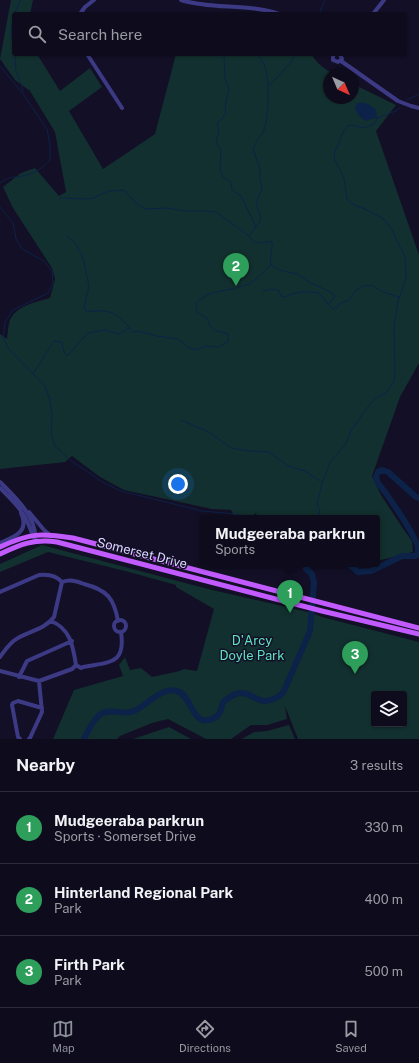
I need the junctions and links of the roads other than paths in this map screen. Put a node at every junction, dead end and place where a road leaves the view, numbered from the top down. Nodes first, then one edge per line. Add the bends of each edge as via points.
1 (94, 0) edge
2 (181, 0) edge
3 (384, 0) edge
4 (81, 12) edge
5 (270, 12) edge
6 (375, 12) edge
7 (88, 56) edge
8 (333, 56) edge
9 (341, 56) edge
10 (341, 61) junction
11 (122, 108) dead end
12 (419, 108) edge
13 (0, 482) edge
14 (0, 488) edge
15 (13, 498) junction
16 (34, 535) junction
17 (50, 535) junction
18 (35, 541) junction
19 (0, 543) edge
20 (0, 547) edge
21 (0, 554) edge
22 (191, 569) junction
23 (190, 576) junction
24 (62, 582) junction
25 (0, 592) edge
26 (51, 621) junction
27 (118, 621) junction
28 (419, 628) edge
29 (121, 632) junction
30 (419, 634) edge
31 (72, 641) junction
32 (0, 657) edge
33 (76, 665) junction
34 (0, 671) edge
35 (19, 676) junction
36 (39, 681) junction
37 (42, 708) junction
38 (20, 739) edge
39 (29, 739) edge

1 - 4 street
2 - 5 street via 201,5
3 - 6 street
7 - 11 street
8 - 10 street via 334,62
9 - 10 street
10 - 12 street via 398,101
13 - 15 street
14 - 15 street
15 - 16 street
15 - 17 street via 24,506
15 - 19 street via 22,516 23,528 17,535
16 - 17 main road, Somerset Drive
16 - 18 street
16 - 20 main road, Somerset Drive
17 - 22 main road, Somerset Drive via 73,538
18 - 21 main road, Somerset Drive
18 - 23 main road, Somerset Drive via 57,542
22 - 23 main road
22 - 28 main road, Somerset Drive
23 - 30 main road, Somerset Drive
24 - 25 street via 58,577 45,574
24 - 26 street
24 - 27 street via 69,580 101,589 113,602
26 - 31 street via 58,623 68,632
26 - 32 street via 16,638
27 - 29 street via 114,628
27 - 29 street via 122,621 126,626
29 - 33 street via 123,648 116,659 83,667
31 - 33 street
31 - 35 street via 27,660
33 - 36 street via 72,669
34 - 35 street
35 - 36 street
36 - 37 street
37 - 38 street via 18,701 13,703
37 - 39 street

